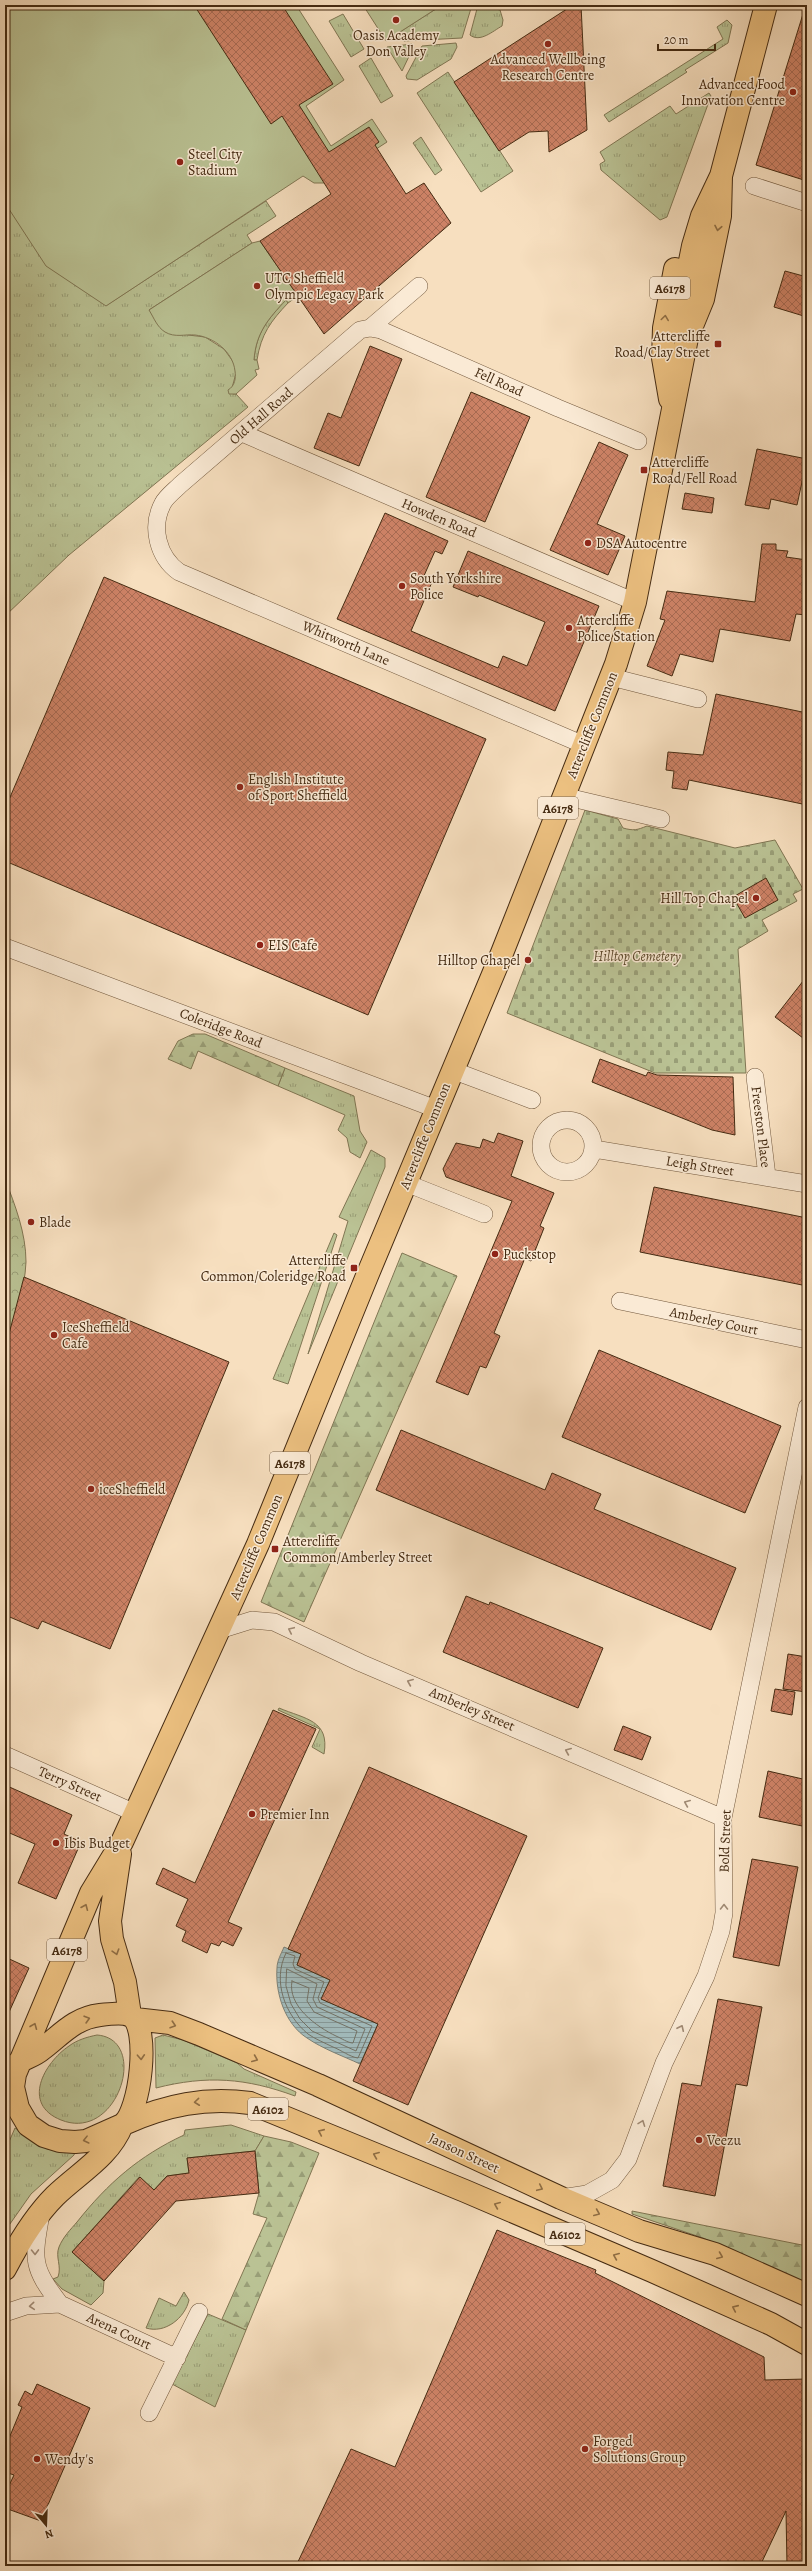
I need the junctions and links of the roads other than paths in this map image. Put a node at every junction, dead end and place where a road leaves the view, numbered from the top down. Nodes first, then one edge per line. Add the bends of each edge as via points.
1 (769, 7) edge
2 (721, 176) junction
3 (754, 186) dead end
4 (807, 203) edge
5 (419, 286) dead end
6 (365, 329) junction
7 (672, 412) junction
8 (242, 433) junction
9 (638, 440) dead end
10 (163, 502) joint
11 (635, 602) junction
12 (611, 677) junction
13 (698, 699) dead end
14 (584, 745) junction
15 (563, 796) junction
16 (661, 818) dead end
17 (5, 947) edge
18 (452, 1070) junction
19 (755, 1077) dead end
20 (532, 1100) dead end
21 (436, 1109) junction
22 (594, 1149) dead end
23 (767, 1176) junction
24 (406, 1183) junction
25 (807, 1184) edge
26 (484, 1214) dead end
27 (620, 1301) dead end
28 (807, 1340) edge
29 (807, 1407) edge
30 (220, 1630) junction
31 (5, 1755) edge
32 (135, 1813) junction
33 (723, 1818) junction
34 (122, 1842) junction
35 (132, 2017) junction
36 (20, 2062) junction
37 (9, 2096) edge
38 (124, 2124) junction
39 (561, 2198) junction
40 (40, 2214) junction
41 (5, 2269) edge
42 (801, 2292) edge
43 (60, 2304) junction
44 (199, 2312) dead end
45 (5, 2313) edge
46 (807, 2344) edge
47 (177, 2358) junction
48 (149, 2413) dead end

1 - 2 main road, Attercliffe Common / A6178
2 - 7 main road, Attercliffe Common / A6178 via 702,216 693,246 683,296 687,338
7 -> 2 main road, Attercliffe Common / A6178 via 663,358 669,295 681,243 692,211
3 - 4 street
5 - 6 street, Old Hall Road
6 - 8 street, Old Hall Road
6 - 9 street, Fell Road via 381,330 558,408
7 - 11 main road, Attercliffe Common / A6178
8 - 10 street, Old Hall Road
8 - 11 street, Howden Road
10 - 14 street, Whitworth Lane via 157,525 157,538 162,553 170,565 179,572
11 - 12 main road, Attercliffe Common / A6178
12 - 13 street
12 - 14 main road, Attercliffe Common / A6178
14 - 15 main road, Attercliffe Common / A6178
15 - 16 street
15 - 18 main road, Attercliffe Common / A6178 via 502,953
17 - 21 street, Coleridge Road
18 - 20 street
18 - 21 main road, Attercliffe Common / A6178
19 - 23 street, Freeston Place
21 - 24 main road, Attercliffe Common / A6178
22 - 23 street, Leigh Street
23 - 25 street, Leigh Street
24 - 26 street
24 - 30 main road, Attercliffe Common / A6178 via 258,1544
27 - 28 street, Amberley Court
29 - 33 street, Bold Street
30 - 32 main road, Attercliffe Common / A6178
33 -> 30 street, Amberley Street via 274,1622 252,1620
31 - 32 street, Terry Street
32 - 34 main road, Attercliffe Common / A6178
39 -> 33 street, Bold Street via 587,2194 612,2180 628,2159 664,2063 706,1976 721,1931 724,1913
34 -> 35 main road, Attercliffe Common / A6178 via 110,1921 112,1939
36 -> 34 main road, Attercliffe Common / A6178 via 91,1893
36 -> 35 main road via 40,2051 73,2023 100,2015
35 -> 38 main road, A6178 via 139,2035 141,2079 136,2101
35 -> 39 main road, Janson Street / A6102 via 170,2023 198,2034 318,2085
36 - 37 main road, A6178
38 -> 37 main road, A6178 via 86,2141 60,2141 44,2136 28,2125
38 - 40 main road, A6178 via 115,2141 96,2162 55,2196
46 -> 38 main road, A6102 via 771,2324 480,2197 250,2103 230,2100 186,2103 154,2111
39 -> 42 main road, Janson Street / A6102 via 639,2231 715,2254
40 - 41 main road, A6178
40 -> 43 street, Arena Court via 34,2252 36,2264 42,2279
43 -> 45 street, Arena Court via 26,2306
43 - 47 street, Arena Court
44 - 47 street
47 - 48 street

